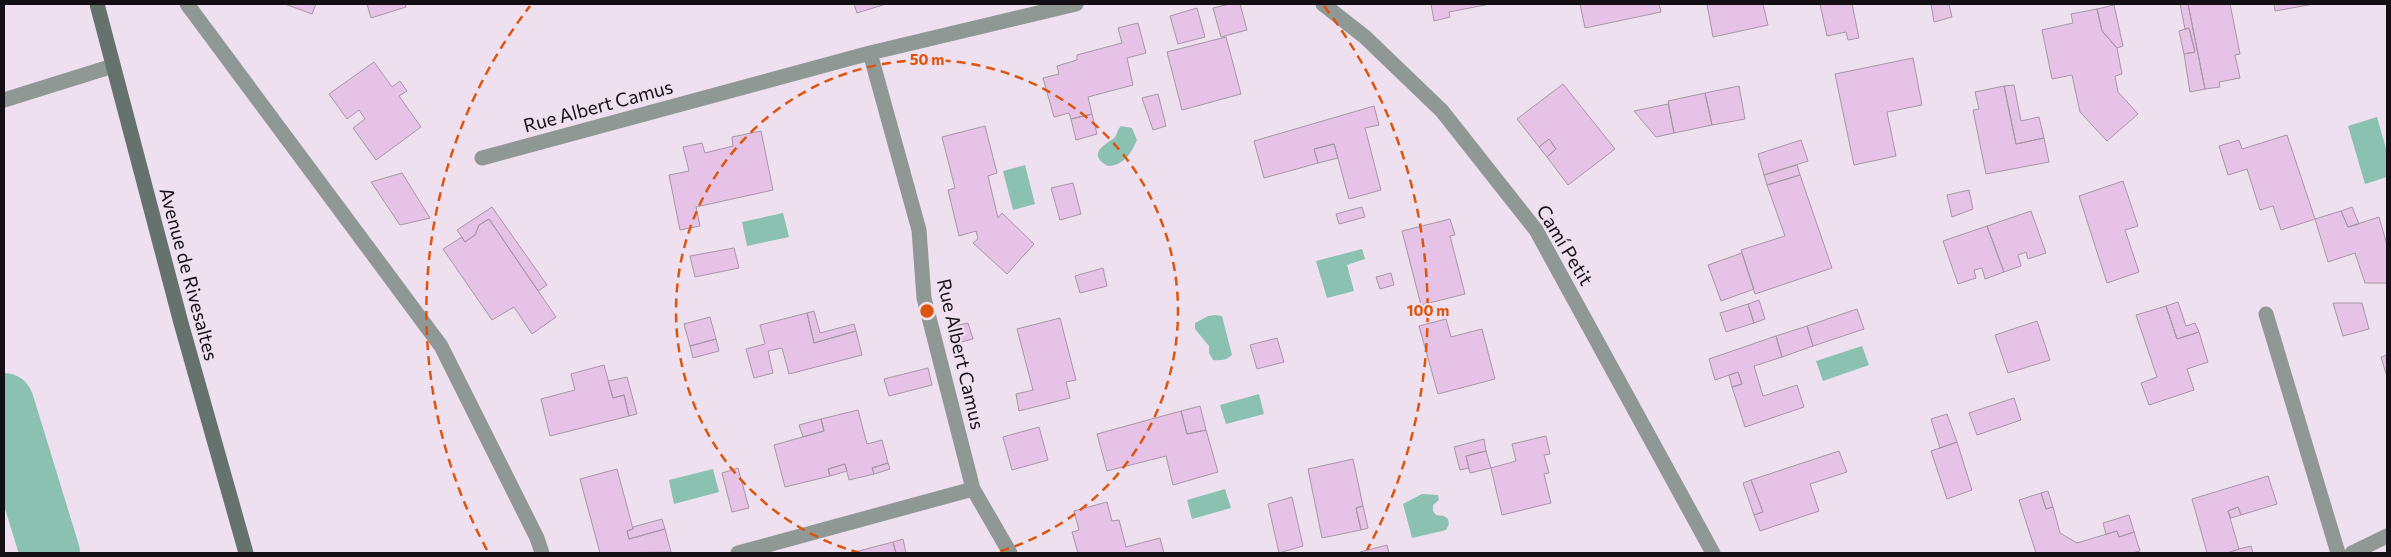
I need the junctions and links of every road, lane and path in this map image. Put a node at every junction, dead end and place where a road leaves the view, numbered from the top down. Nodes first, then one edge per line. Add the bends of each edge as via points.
1 (97, 4) edge
2 (187, 4) edge
3 (1076, 4) edge
4 (1323, 4) edge
5 (870, 53) junction
6 (113, 66) junction
7 (4, 100) edge
8 (482, 158) dead end
9 (2266, 314) dead end
10 (973, 489) junction
11 (2387, 536) edge
12 (246, 553) edge
13 (542, 553) edge
14 (738, 553) edge
15 (1010, 553) edge
16 (1713, 553) edge
17 (2338, 553) edge
18 (2352, 553) edge

1 - 6 main road, Avenue de Rivesaltes
2 - 13 street via 441,346
3 - 5 street, Rue Albert Camus
4 - 16 street, Camí Petit via 1365,37 1442,111 1536,230
5 - 8 street, Rue Albert Camus
5 - 10 street, Rue Albert Camus via 919,230 924,298
6 - 7 street
6 - 12 main road, Avenue de Rivesaltes
9 - 17 street
10 - 14 street
10 - 15 street, Rue Albert Camus
11 - 18 street

